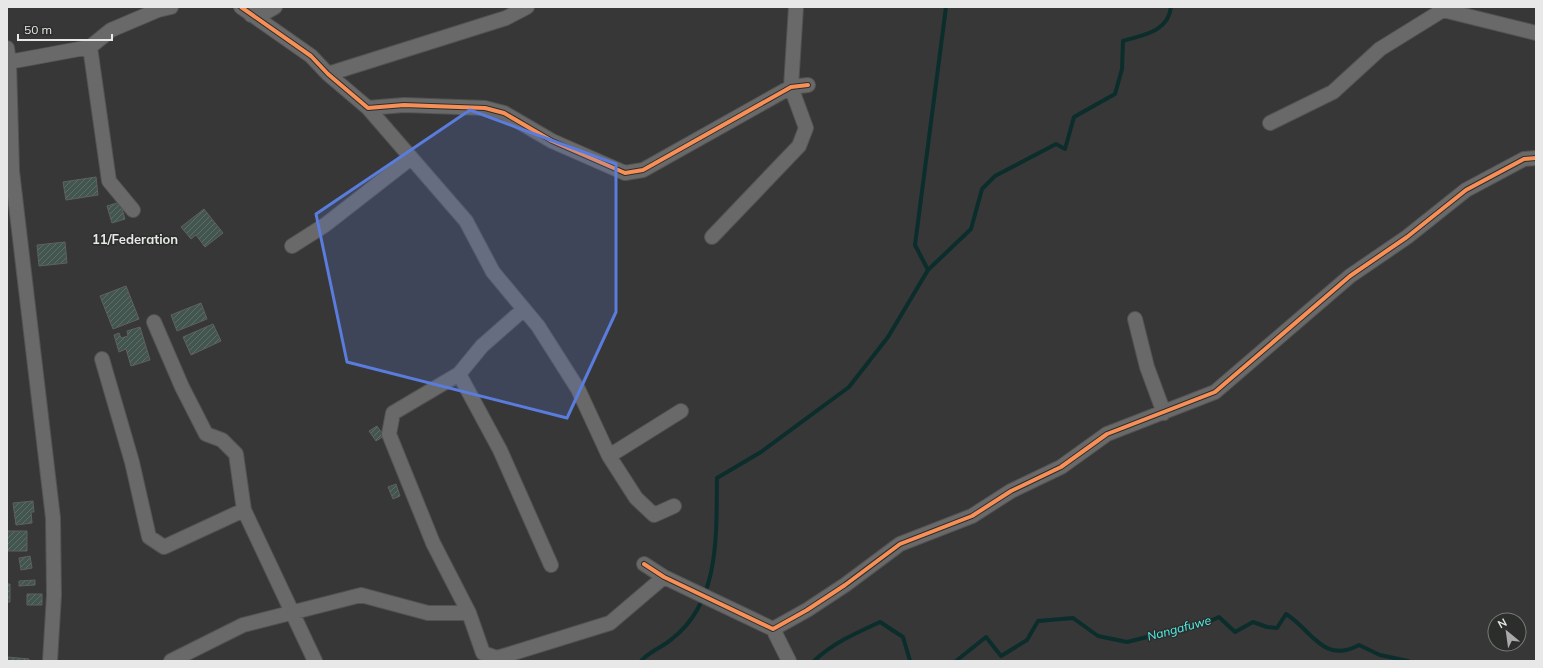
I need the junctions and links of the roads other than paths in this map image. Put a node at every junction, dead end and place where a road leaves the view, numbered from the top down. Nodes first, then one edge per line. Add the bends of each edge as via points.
1 (171, 7) edge
2 (275, 7) edge
3 (527, 7) edge
4 (796, 7) edge
5 (246, 11) edge
6 (1536, 33) edge
7 (90, 47) junction
8 (7, 48) edge
9 (9, 62) junction
10 (328, 74) junction
11 (808, 85) dead end
12 (791, 87) junction
13 (368, 108) junction
14 (1270, 123) dead end
15 (411, 158) junction
16 (1536, 158) edge
17 (133, 210) dead end
18 (712, 237) dead end
19 (292, 246) dead end
20 (524, 309) junction
21 (1135, 319) dead end
22 (154, 322) dead end
23 (102, 359) dead end
24 (460, 374) junction
25 (681, 411) dead end
26 (1164, 414) junction
27 (609, 456) junction
28 (674, 506) dead end
29 (244, 510) junction
30 (644, 564) dead end
31 (551, 565) dead end
32 (664, 577) junction
33 (293, 612) junction
34 (469, 614) junction
35 (773, 628) junction
36 (50, 661) edge
37 (171, 661) edge
38 (315, 661) edge
39 (789, 661) edge

1 - 7 street via 111,30
2 - 5 street via 268,11
3 - 10 street via 506,18
4 - 12 street
5 - 10 street via 311,56
6 - 14 street via 1443,10 1380,49 1333,92
7 - 9 street
7 - 17 street via 110,181
8 - 9 street
9 - 36 street via 12,171 53,518 54,595
10 - 13 street
11 - 12 street
12 - 13 street via 643,170 625,173 552,141 504,113 404,105
12 - 18 street via 806,128 799,146
13 - 15 street
15 - 19 street via 325,225
15 - 20 street via 466,222 493,272
16 - 26 street via 1524,159 1466,190 1407,237 1350,276 1215,392
20 - 24 street via 482,346
20 - 27 street via 538,326 578,389
21 - 26 street via 1147,368
22 - 29 street via 206,434 222,440 236,454
23 - 29 street via 132,462 148,537 164,547
24 - 31 street via 500,450
24 - 34 street via 393,414 389,434 433,543
25 - 27 street
26 - 35 street via 1107,434 1061,467 1011,491 972,516 900,544 845,585
27 - 28 street via 636,498 654,515
29 - 33 street
30 - 32 street
32 - 34 street via 610,623 497,658 483,653
32 - 35 street
33 - 34 street via 362,595 428,613
33 - 37 street via 242,625
33 - 38 street
35 - 39 street

